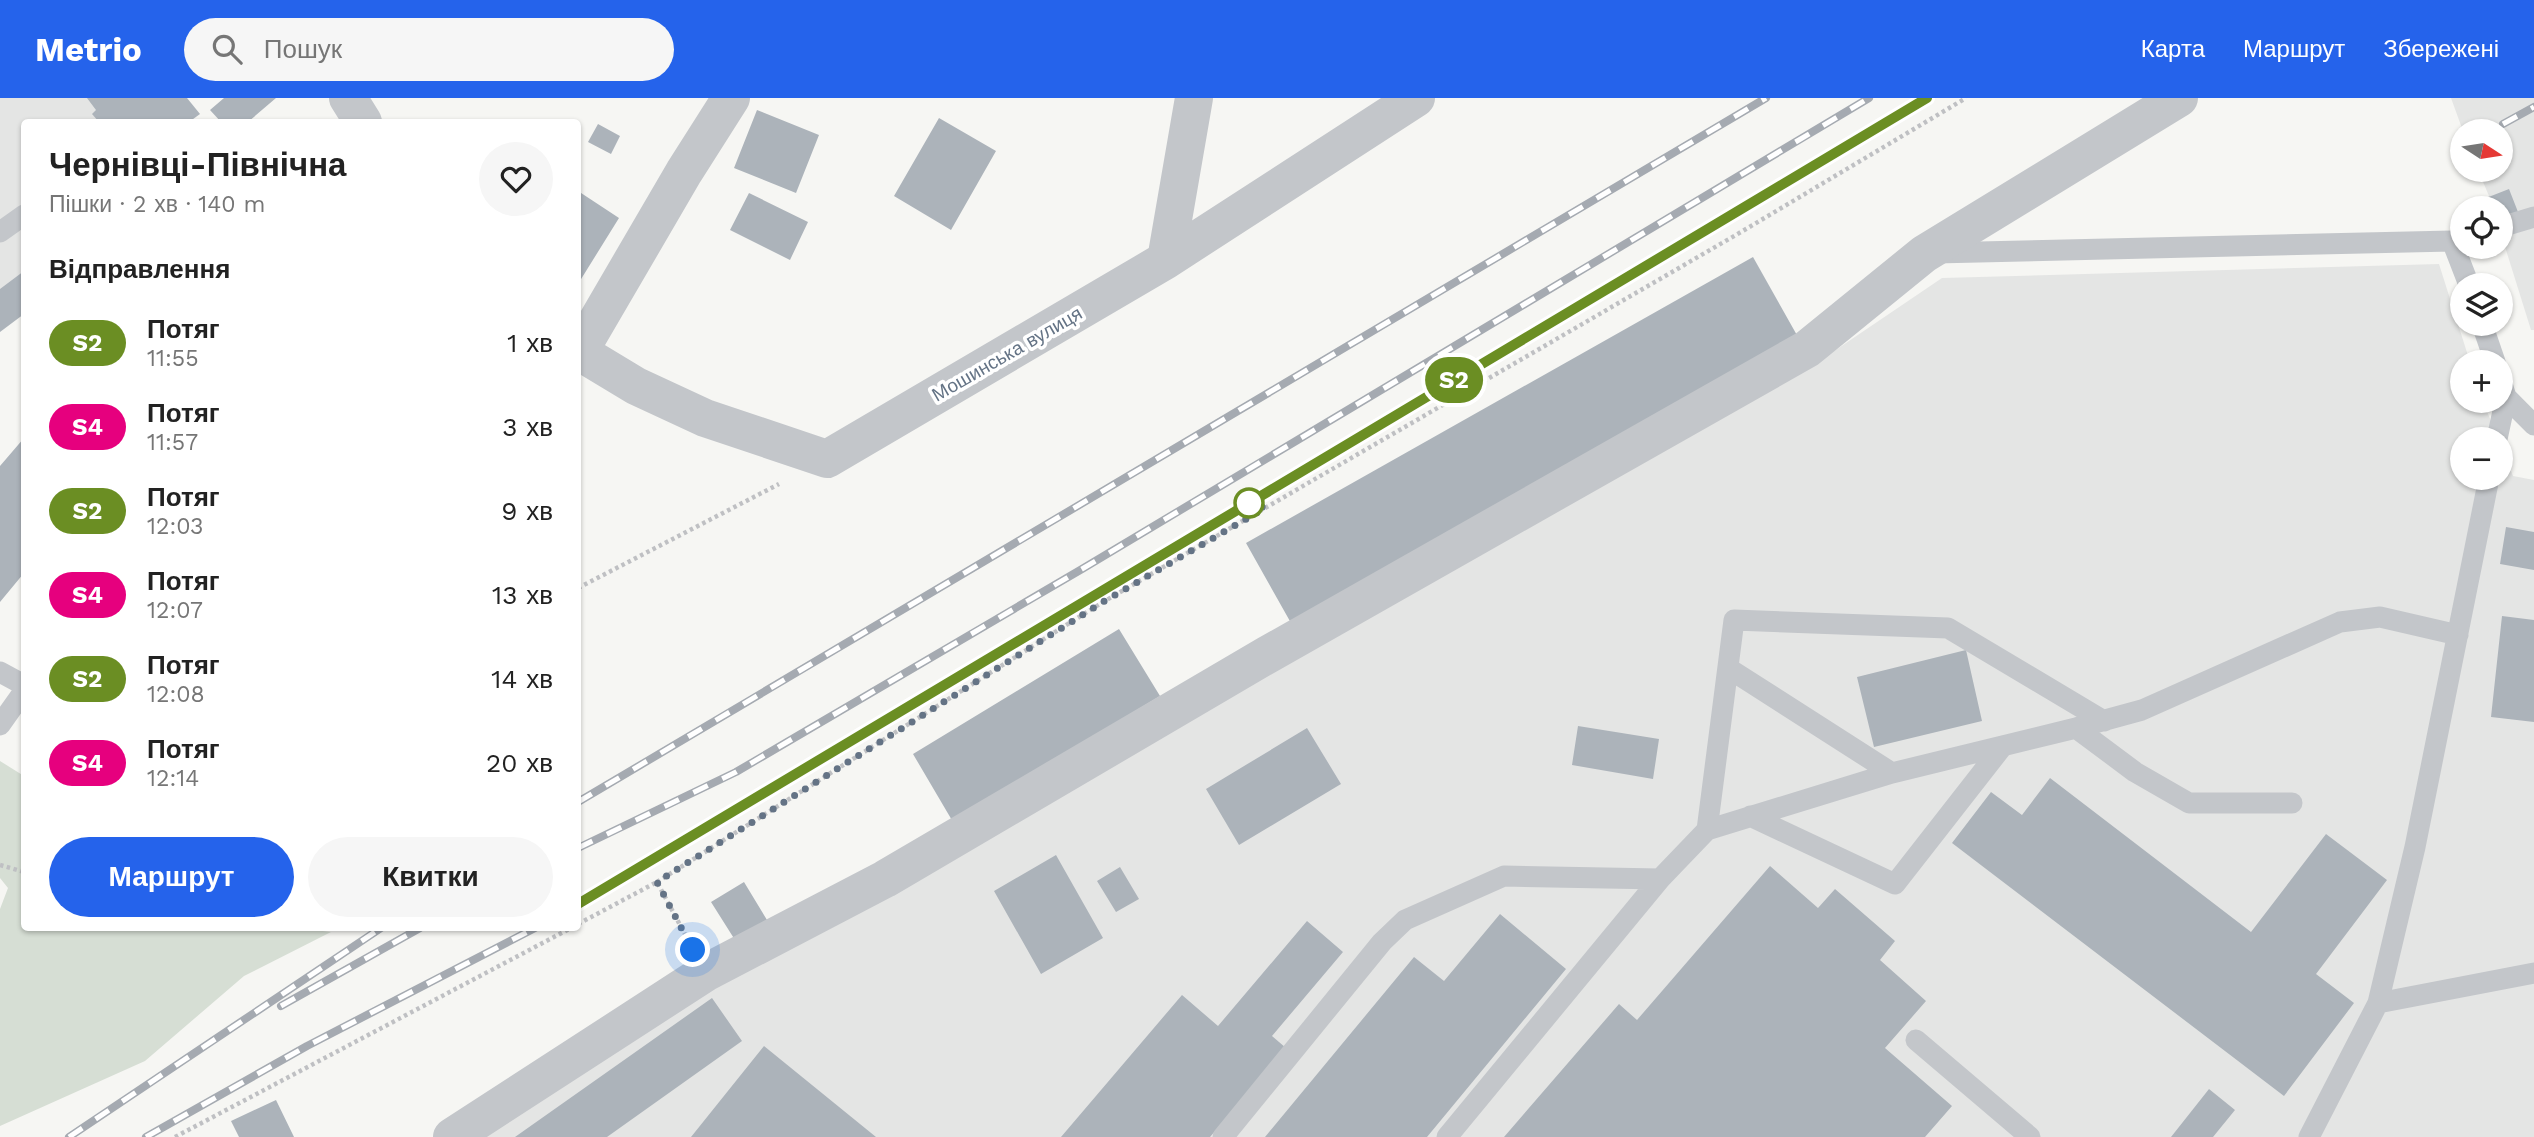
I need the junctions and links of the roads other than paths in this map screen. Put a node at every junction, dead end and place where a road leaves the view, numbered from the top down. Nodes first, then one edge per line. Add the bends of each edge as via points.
1 (731, 98) edge
2 (1195, 98) edge
3 (1416, 98) edge
4 (2179, 98) edge
5 (21, 217) edge
6 (2534, 217) edge
7 (2513, 223) edge
8 (0, 232) edge
9 (2450, 240) edge
10 (1924, 254) junction
11 (1166, 260) junction
12 (581, 346) edge
13 (581, 353) edge
14 (2513, 401) edge
15 (2534, 425) edge
16 (2487, 490) edge
17 (2458, 635) junction
18 (1728, 668) junction
19 (0, 672) edge
20 (21, 683) edge
21 (21, 695) edge
22 (2104, 721) junction
23 (0, 726) edge
24 (2077, 728) junction
25 (2002, 747) junction
26 (1892, 773) junction
27 (2292, 803) dead end
28 (1750, 816) junction
29 (1707, 830) junction
30 (1660, 879) junction
31 (2534, 973) edge
32 (2378, 1003) junction
33 (1916, 1040) dead end
34 (452, 1137) edge
35 (1223, 1137) edge
36 (1447, 1137) edge
37 (2030, 1137) edge
38 (2309, 1137) edge

1 - 12 street
2 - 11 street
3 - 11 street, Мошинська вулиця
4 - 10 street
5 - 8 lane
6 - 7 lane
9 - 10 lane
10 - 34 street via 1807,349 1267,655 885,879 705,973
11 - 13 street, Мошинська вулиця via 827,459 705,418 636,386
14 - 15 lane
16 - 17 lane
17 - 22 lane via 2381,617 2340,622 2142,710
17 - 32 lane
18 - 22 lane via 1734,620 1948,628
18 - 26 lane
18 - 29 lane
19 - 20 lane
21 - 23 lane
22 - 24 lane
24 - 25 lane
24 - 27 lane via 2135,772 2189,803
25 - 26 lane
25 - 28 lane via 1895,884
26 - 28 lane
28 - 29 lane
29 - 30 lane
30 - 35 lane via 1504,876 1405,920
30 - 36 lane
31 - 32 lane
32 - 38 lane
33 - 37 lane

